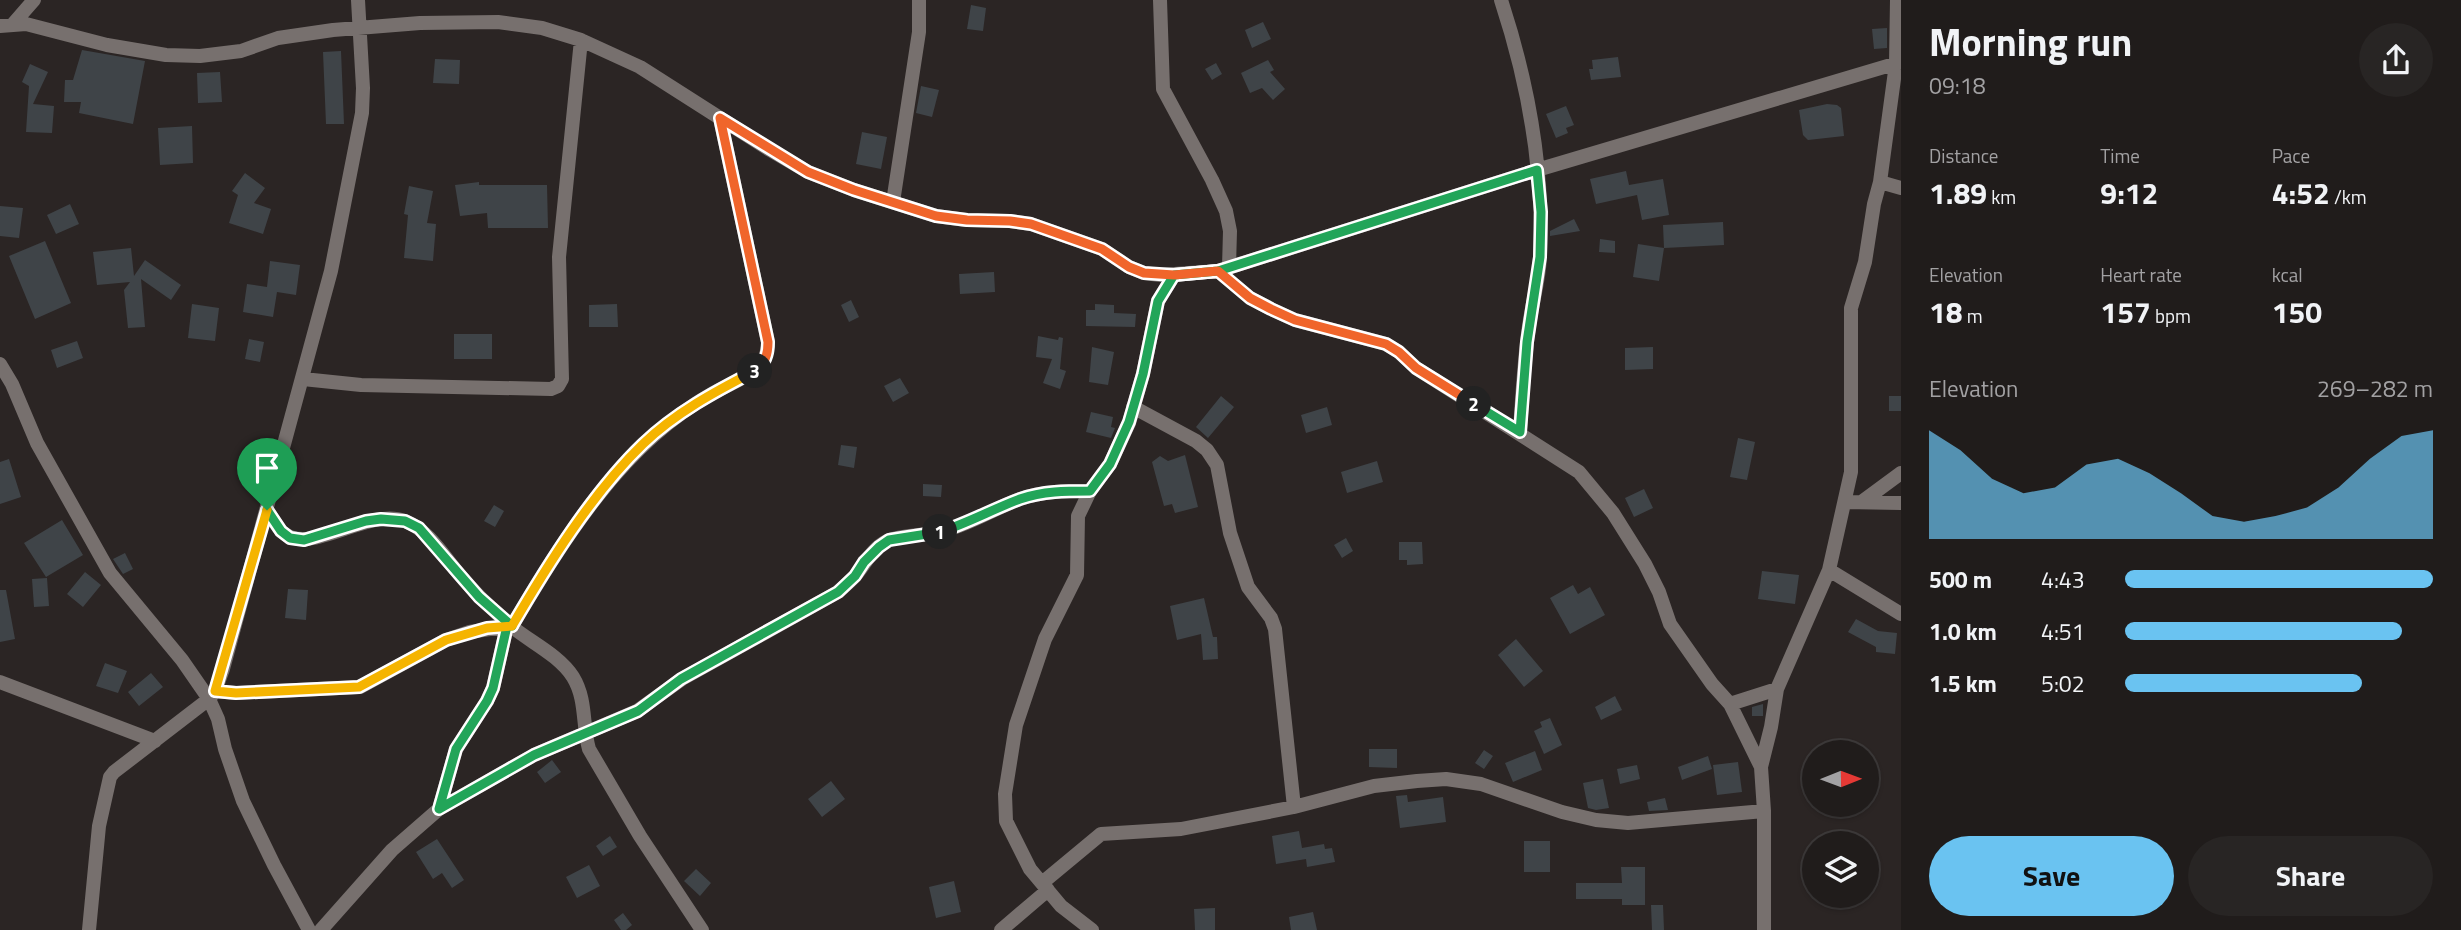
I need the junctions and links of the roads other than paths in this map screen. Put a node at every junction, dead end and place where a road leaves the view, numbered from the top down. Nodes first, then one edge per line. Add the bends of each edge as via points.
1 (34, 0) edge
2 (358, 0) edge
3 (919, 0) edge
4 (1160, 0) edge
5 (1501, 0) edge
6 (1897, 0) edge
7 (4, 27) edge
8 (358, 28) junction
9 (581, 40) junction
10 (1898, 63) edge
11 (720, 118) junction
12 (1537, 170) junction
13 (1880, 182) junction
14 (1901, 188) edge
15 (892, 202) junction
16 (1224, 269) junction
17 (1144, 273) junction
18 (1174, 275) junction
19 (1158, 301) junction
20 (0, 364) edge
21 (303, 379) junction
22 (1133, 407) junction
23 (1520, 432) junction
24 (1901, 473) edge
25 (1090, 491) junction
26 (1863, 501) junction
27 (1845, 502) junction
28 (1901, 503) edge
29 (267, 510) junction
30 (281, 531) junction
31 (260, 536) junction
32 (1829, 570) junction
33 (1901, 614) edge
34 (509, 626) junction
35 (0, 682) edge
36 (1777, 689) junction
37 (212, 695) junction
38 (1730, 704) junction
39 (584, 733) junction
40 (155, 741) junction
41 (1760, 767) junction
42 (1294, 807) junction
43 (439, 809) junction
44 (1764, 811) junction
45 (1030, 869) junction
46 (1042, 883) junction
47 (1033, 903) junction
48 (89, 930) edge
49 (309, 930) edge
50 (321, 930) edge
51 (702, 930) edge
52 (1001, 930) edge
53 (1092, 930) edge
54 (1764, 930) edge

1 - 7 street
2 - 8 street
3 - 15 street via 919,32
4 - 16 street via 1163,89 1226,211 1230,231
5 - 12 street via 1522,73
6 - 10 street
7 - 8 street via 26,24 107,46 200,57 242,51 278,38
8 - 9 street via 498,22
8 - 21 street via 362,113 331,271
9 - 11 street via 640,67
9 - 21 street via 559,257 562,379 558,386 362,385
10 - 12 street
10 - 13 street
11 - 15 street via 808,172
11 - 34 street via 768,342 764,362 642,444 603,490
12 - 16 street
12 - 23 street via 1540,257
13 - 14 street
13 - 27 street via 1852,308 1851,472
15 - 17 street via 936,216 1031,224 1102,249
16 - 18 street
16 - 23 street via 1250,298 1283,315 1386,344 1460,397
17 - 18 street
17 - 19 street
18 - 19 street
19 - 22 street
20 - 37 street via 37,443 110,573
21 - 29 street
22 - 25 street via 1115,453
22 - 42 street via 1196,441 1217,465 1230,533 1248,587 1275,629
23 - 38 street via 1579,472 1613,513 1645,564 1671,624
24 - 26 street
25 - 39 street via 1020,499 941,532 889,540 838,592 681,679 638,711
25 - 45 street via 1078,516 1077,575 1045,639 1016,725 1007,779 1006,821
26 - 27 street
26 - 28 street
27 - 32 street
29 - 30 street
29 - 31 street
30 - 31 street
30 - 34 street via 304,540 366,521 405,521 419,528
31 - 37 street
32 - 33 street
32 - 36 street
34 - 37 street via 446,640 359,687
34 - 39 street via 572,676 584,710
34 - 43 street via 493,688 456,749
35 - 40 street
36 - 38 street
36 - 41 street
37 - 40 street
37 - 49 street via 243,801
38 - 41 street
39 - 43 street via 534,755
39 - 51 street via 640,836
40 - 48 street via 110,777 99,826
41 - 44 street
42 - 44 street via 1374,786 1446,779 1481,784 1596,820 1628,823
42 - 46 street via 1181,829 1101,834
43 - 50 street via 392,850
44 - 54 street
45 - 46 street
45 - 47 street
46 - 47 street via 1048,890
46 - 53 street
47 - 52 street

